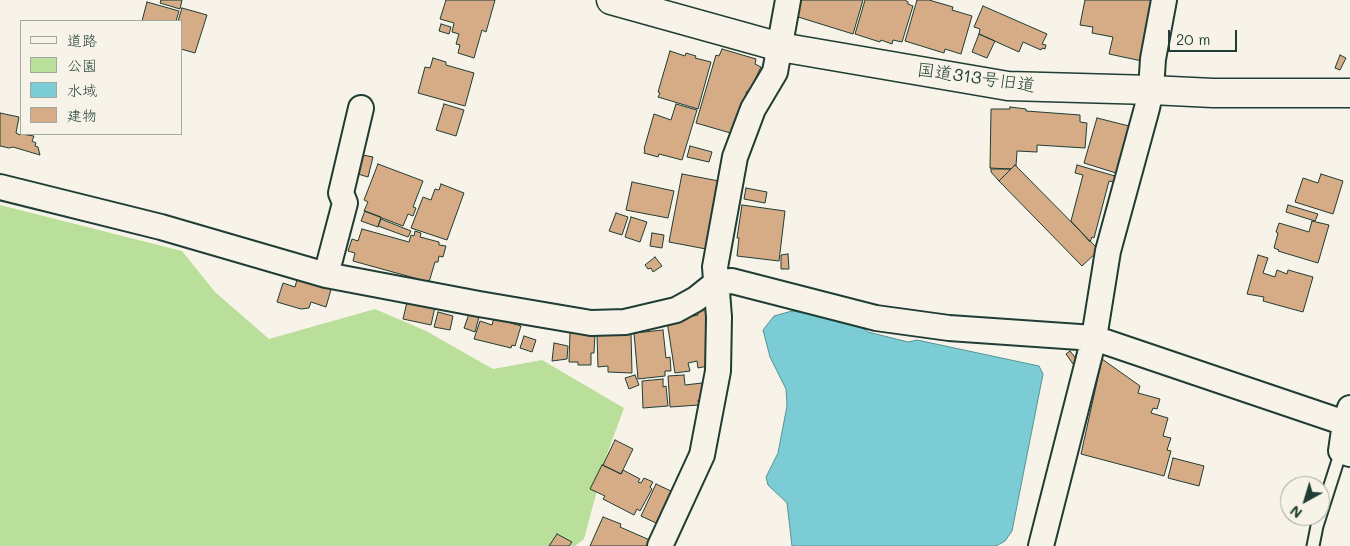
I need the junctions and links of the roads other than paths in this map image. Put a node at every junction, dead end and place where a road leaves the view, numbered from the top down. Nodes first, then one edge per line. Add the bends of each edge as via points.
1 (611, 0) edge
2 (788, 0) edge
3 (1164, 0) edge
4 (780, 47) junction
5 (1151, 90) junction
6 (1350, 93) edge
7 (361, 108) dead end
8 (0, 187) edge
9 (326, 274) junction
10 (716, 283) junction
11 (1094, 338) junction
12 (1348, 415) edge
13 (1346, 452) edge
14 (660, 546) edge
15 (1041, 546) edge
16 (1313, 546) edge

1 - 4 street, 国道313号旧道
2 - 4 street
3 - 5 street
4 - 5 street, 国道313号旧道 via 1008,86
4 - 10 street via 775,72 753,110 735,157 715,267
5 - 6 street, 国道313号旧道
5 - 11 street via 1108,251
7 - 9 street via 341,193 344,203
8 - 9 street via 161,227
9 - 10 street via 591,323 625,322 676,310
10 - 11 street via 732,281 876,318 949,328
10 - 14 street via 718,371 702,455
11 - 12 street
11 - 15 street
12 - 13 street
13 - 16 lane via 1317,526

